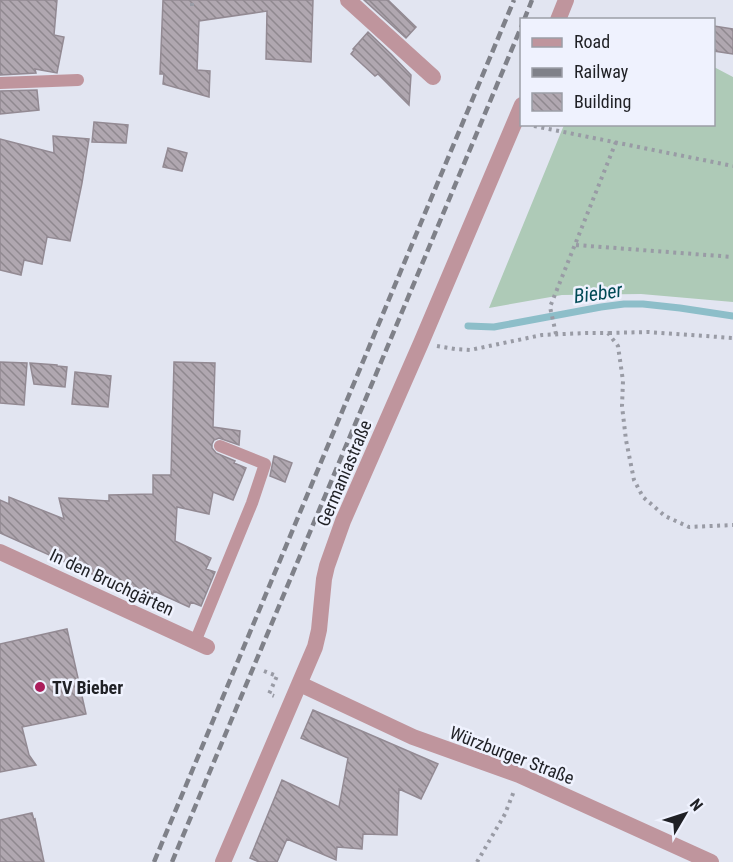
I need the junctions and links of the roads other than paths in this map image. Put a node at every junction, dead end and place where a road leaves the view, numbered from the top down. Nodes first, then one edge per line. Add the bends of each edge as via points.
1 (348, 0) edge
2 (566, 0) edge
3 (559, 18) edge
4 (433, 77) dead end
5 (78, 80) dead end
6 (0, 83) edge
7 (520, 110) edge
8 (220, 446) dead end
9 (0, 552) edge
10 (201, 644) joint
11 (300, 684) junction
12 (223, 862) edge
13 (711, 862) edge

1 - 4 street
2 - 3 street
5 - 6 lane
7 - 11 street, Germaniastraße via 334,544 324,579 315,647
8 - 10 lane via 265,464
9 - 10 street, In den Bruchgärten
11 - 12 street, Germaniastraße
11 - 13 street, Würzburger Straße via 413,737 519,775

